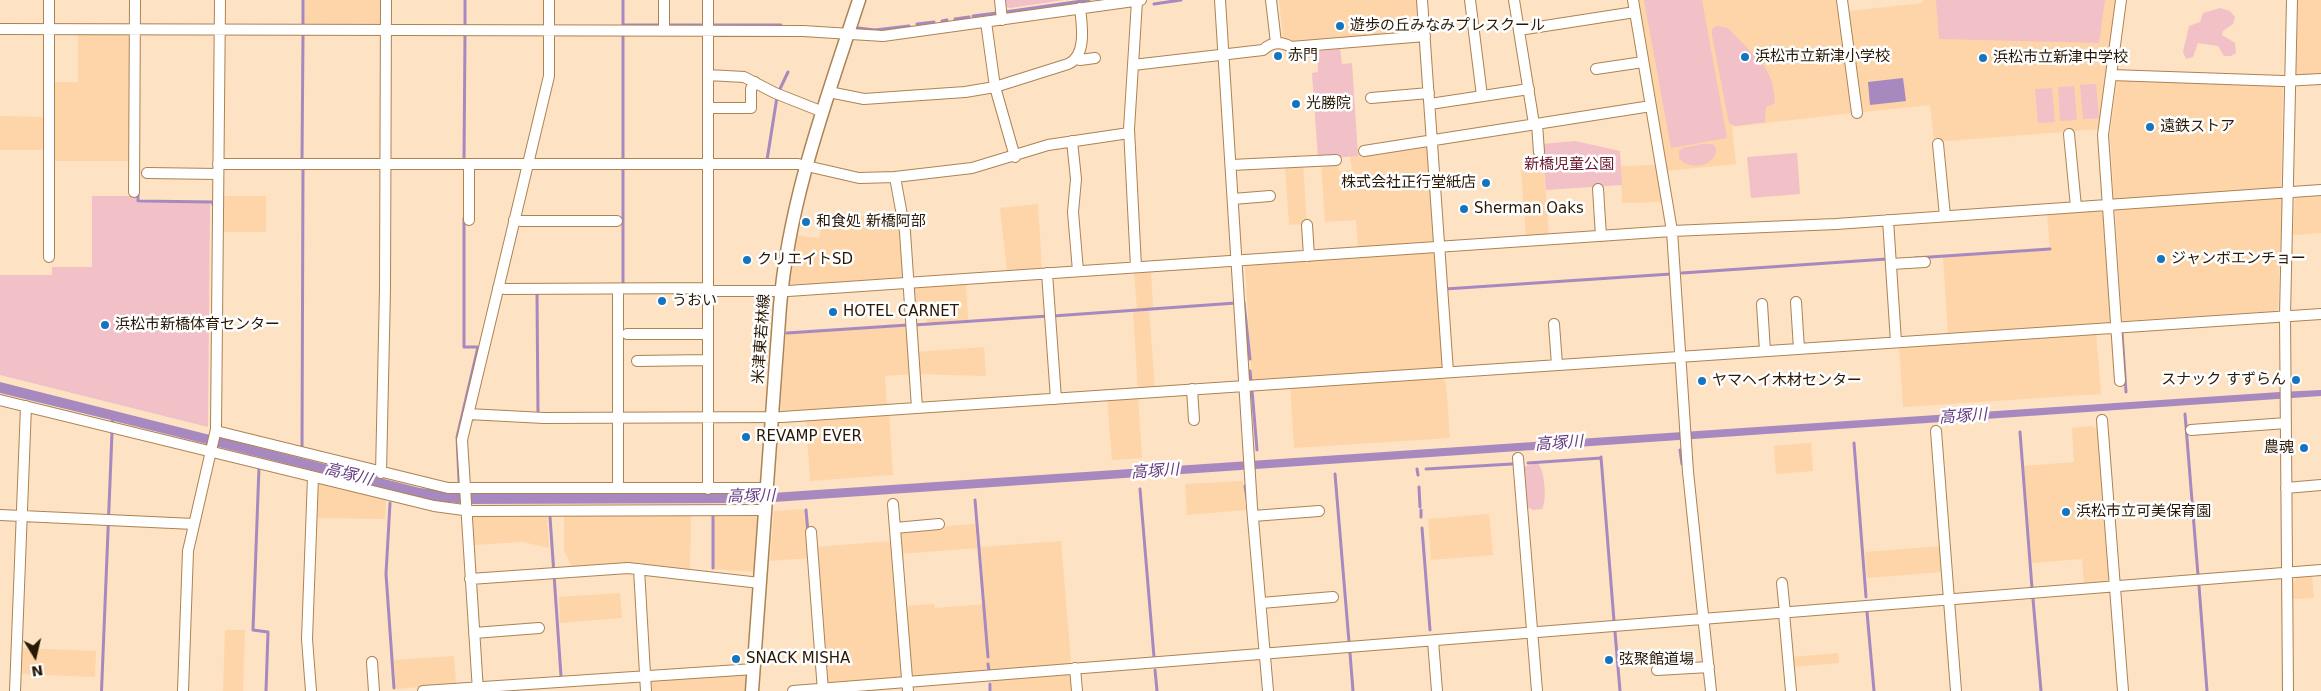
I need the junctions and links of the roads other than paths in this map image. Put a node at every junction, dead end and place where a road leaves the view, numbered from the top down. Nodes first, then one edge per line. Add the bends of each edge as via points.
1 (49, 0) edge
2 (135, 0) edge
3 (220, 0) edge
4 (386, 0) edge
5 (549, 0) edge
6 (664, 0) edge
7 (708, 0) edge
8 (859, 0) edge
9 (1000, 0) edge
10 (1141, 0) edge
11 (1220, 0) edge
12 (1272, 0) edge
13 (1422, 0) edge
14 (1470, 0) edge
15 (1514, 0) edge
16 (1633, 0) edge
17 (1842, 0) edge
18 (2121, 0) edge
19 (2292, 0) edge
20 (1136, 1) edge
21 (1080, 8) junction
22 (1635, 12) junction
23 (1002, 20) junction
24 (986, 22) junction
25 (0, 29) edge
26 (49, 29) junction
27 (135, 29) junction
28 (220, 30) junction
29 (386, 30) junction
30 (549, 30) junction
31 (1519, 30) junction
32 (664, 31) junction
33 (708, 31) junction
34 (848, 34) junction
35 (1425, 36) junction
36 (1276, 44) junction
37 (1224, 54) junction
38 (1077, 58) junction
39 (1095, 58) dead end
40 (1643, 62) junction
41 (1133, 65) junction
42 (1596, 69) dead end
43 (2111, 74) junction
44 (708, 75) junction
45 (2321, 79) edge
46 (2290, 80) junction
47 (755, 82) junction
48 (995, 87) junction
49 (1529, 89) junction
50 (829, 92) junction
51 (1482, 96) junction
52 (1371, 98) dead end
53 (1429, 98) junction
54 (1651, 106) junction
55 (708, 108) junction
56 (823, 112) junction
57 (1857, 113) dead end
58 (1536, 124) junction
59 (1129, 133) junction
60 (2069, 134) dead end
61 (1432, 140) junction
62 (1072, 141) junction
63 (1938, 144) dead end
64 (1364, 151) dead end
65 (1539, 152) dead end
66 (1014, 156) junction
67 (1336, 160) dead end
68 (385, 164) junction
69 (469, 164) junction
70 (528, 164) junction
71 (708, 164) junction
72 (1231, 165) junction
73 (806, 166) junction
74 (218, 169) junction
75 (154, 176) dead end
76 (895, 177) junction
77 (1598, 189) dead end
78 (2321, 190) edge
79 (134, 192) dead end
80 (2288, 192) junction
81 (1270, 196) dead end
82 (1233, 199) junction
83 (2108, 204) junction
84 (2076, 207) junction
85 (1945, 216) junction
86 (468, 220) dead end
87 (514, 220) junction
88 (1888, 220) junction
89 (617, 222) dead end
90 (1306, 225) dead end
91 (1672, 231) junction
92 (1601, 236) junction
93 (1439, 247) junction
94 (1309, 256) junction
95 (48, 257) dead end
96 (1237, 261) junction
97 (1925, 262) dead end
98 (1890, 264) junction
99 (1136, 267) junction
100 (1078, 271) junction
101 (1047, 273) junction
102 (908, 283) junction
103 (498, 288) junction
104 (618, 289) junction
105 (708, 290) junction
106 (782, 291) junction
107 (1796, 302) dead end
108 (1762, 304) dead end
109 (2321, 314) edge
110 (2285, 316) junction
111 (1554, 324) dead end
112 (2116, 327) junction
113 (627, 334) dead end
114 (708, 334) junction
115 (1896, 342) junction
116 (1799, 349) junction
117 (1765, 351) junction
118 (1681, 357) junction
119 (708, 360) junction
120 (638, 361) dead end
121 (1556, 365) junction
122 (1448, 372) junction
123 (2120, 381) dead end
124 (1246, 386) junction
125 (1192, 390) junction
126 (1056, 399) junction
127 (0, 400) edge
128 (26, 406) junction
129 (917, 408) junction
130 (468, 414) junction
131 (708, 417) junction
132 (772, 417) junction
133 (618, 418) junction
134 (1194, 420) dead end
135 (2102, 420) dead end
136 (2286, 423) junction
137 (1936, 430) dead end
138 (2191, 430) dead end
139 (215, 432) junction
140 (211, 450) junction
141 (1518, 458) dead end
142 (382, 473) junction
143 (312, 477) junction
144 (618, 482) dead end
145 (2321, 485) edge
146 (2286, 488) junction
147 (465, 489) junction
148 (708, 489) junction
149 (767, 489) junction
150 (894, 504) dead end
151 (766, 508) junction
152 (466, 509) junction
153 (1318, 511) dead end
154 (0, 515) edge
155 (21, 516) junction
156 (1253, 516) junction
157 (194, 524) junction
158 (939, 524) dead end
159 (895, 528) junction
160 (811, 532) dead end
161 (638, 569) junction
162 (2321, 570) edge
163 (2287, 573) junction
164 (470, 579) junction
165 (760, 583) junction
166 (1782, 583) dead end
167 (2115, 587) junction
168 (1332, 597) dead end
169 (1949, 600) junction
170 (1261, 603) junction
171 (1784, 613) junction
172 (1704, 620) junction
173 (539, 628) dead end
174 (474, 633) junction
175 (1532, 633) junction
176 (1433, 641) junction
177 (1265, 654) junction
178 (372, 662) dead end
179 (1709, 667) junction
180 (1075, 668) junction
181 (754, 669) junction
182 (1657, 670) dead end
183 (645, 675) junction
184 (908, 686) edge
185 (478, 689) edge
186 (823, 690) edge
187 (15, 691) edge
188 (182, 691) edge
189 (311, 691) edge
190 (374, 691) edge
191 (423, 691) edge
192 (646, 691) edge
193 (752, 691) edge
194 (793, 691) edge
195 (1077, 691) edge
196 (1268, 691) edge
197 (1437, 691) edge
198 (1537, 691) edge
199 (1711, 691) edge
200 (1791, 691) edge
201 (1956, 691) edge
202 (2123, 691) edge
203 (2288, 691) edge

1 - 26 street
2 - 27 street
3 - 28 street
4 - 29 street
5 - 30 street
6 - 32 street
7 - 33 street
8 - 34 main road, 米津東若林線
9 - 23 street
10 - 20 street
11 - 37 street
12 - 36 street
13 - 35 street
14 - 51 street
15 - 31 street
16 - 22 street
17 - 57 street
18 - 43 street
19 - 46 street
20 - 21 street
20 - 41 street
21 - 23 street
21 - 38 street via 1081,45
22 - 31 street
22 - 40 street
23 - 24 street
24 - 34 street via 883,36
24 - 48 street
25 - 26 street
26 - 27 street
26 - 95 street
27 - 28 street
27 - 79 street
28 - 29 street
28 - 74 street
29 - 30 street
29 - 68 street
30 - 32 street
30 - 70 street via 549,76
31 - 49 street
32 - 33 street
33 - 34 street
33 - 44 street
34 - 50 main road, 米津東若林線
35 - 36 street via 1291,47 1284,43
35 - 53 street
36 - 37 street via 1269,44 1263,50
37 - 41 street
37 - 72 street
38 - 39 street
38 - 48 street via 1068,64
40 - 42 street
40 - 54 street
41 - 59 street
43 - 46 street
43 - 83 street via 2103,135
44 - 47 street via 744,77
44 - 55 street
45 - 46 street
46 - 80 street
47 - 55 street via 751,89 751,108
47 - 56 street
48 - 50 street via 864,99
48 - 66 street
49 - 51 street
49 - 58 street
50 - 56 main road, 米津東若林線
51 - 53 street
52 - 53 street
53 - 61 street
54 - 58 street
54 - 91 street
55 - 71 street
56 - 73 main road, 米津東若林線
58 - 61 street
58 - 65 street
59 - 62 street
59 - 99 street
60 - 84 street
61 - 64 street
61 - 93 street
62 - 66 street via 1038,147
62 - 100 street
63 - 85 street
66 - 76 street via 966,169
67 - 72 street
68 - 69 street
68 - 74 street
68 - 142 street
69 - 70 street
69 - 86 street
70 - 71 street
70 - 87 street
71 - 73 street
71 - 105 street
72 - 82 street
73 - 76 street via 859,178
73 - 106 main road, 米津東若林線 via 790,230
74 - 75 street
74 - 139 street
76 - 102 street via 905,232
77 - 92 street
78 - 80 street
80 - 83 street
80 - 110 street
81 - 82 street
82 - 96 street
83 - 84 street
83 - 112 street
84 - 85 street
85 - 88 street
87 - 89 street
87 - 103 street
88 - 91 street
88 - 98 street
90 - 94 street
91 - 92 street
91 - 118 street
92 - 93 street
93 - 94 street
93 - 122 street
94 - 96 street
96 - 99 street
96 - 124 street
97 - 98 street
98 - 115 street
99 - 100 street
100 - 101 street
101 - 102 street
101 - 126 street
102 - 106 street
102 - 129 street
103 - 104 street
103 - 130 street
104 - 105 street
104 - 133 street
105 - 106 street
105 - 114 street
106 - 132 main road, 米津東若林線
107 - 116 street
108 - 117 street
109 - 110 street
110 - 112 street
110 - 136 street
111 - 121 street
112 - 115 street
112 - 123 street
113 - 114 street
114 - 119 street
115 - 116 street
116 - 117 street
117 - 118 street
118 - 121 street
118 - 172 street
119 - 120 street
119 - 131 street
121 - 122 street
122 - 124 street
124 - 125 street
124 - 156 street
125 - 126 street
125 - 134 street
126 - 129 street
127 - 128 street
128 - 140 street
128 - 155 street
129 - 132 street
130 - 133 street
130 - 147 street via 462,440
131 - 132 street
131 - 133 street
131 - 148 street
132 - 149 main road, 米津東若林線
133 - 144 street
135 - 167 street
136 - 138 street
136 - 146 street
137 - 169 street
139 - 140 street
139 - 142 street
140 - 143 street
140 - 157 street
141 - 175 street
142 - 147 street via 441,487
143 - 152 street via 416,503
143 - 189 street via 307,639
145 - 146 street
146 - 163 street
147 - 148 street
147 - 152 street
148 - 149 street
149 - 151 main road, 米津東若林線
150 - 159 street
151 - 152 street
151 - 165 main road, 米津東若林線
152 - 164 street
153 - 156 street
154 - 155 street
155 - 157 street
155 - 187 street
156 - 170 street
157 - 188 street via 188,556
158 - 159 street
159 - 184 street
160 - 186 street
161 - 164 street
161 - 165 street
161 - 183 street
162 - 163 street
163 - 167 street
163 - 203 street
164 - 174 street
165 - 181 main road, 米津東若林線
166 - 171 street
167 - 169 street
167 - 202 street
168 - 170 street
169 - 171 street
169 - 201 street
170 - 177 street
171 - 172 street
171 - 200 street
172 - 175 street
172 - 179 street
173 - 174 street
174 - 185 street
175 - 176 street
175 - 198 street
176 - 177 street
176 - 197 street
177 - 180 street
177 - 196 street
178 - 190 street
179 - 182 street
179 - 199 street
180 - 184 street
180 - 195 street
181 - 183 street
181 - 193 main road, 米津東若林線
183 - 185 street
183 - 192 street
184 - 186 street
185 - 191 street
186 - 194 street

